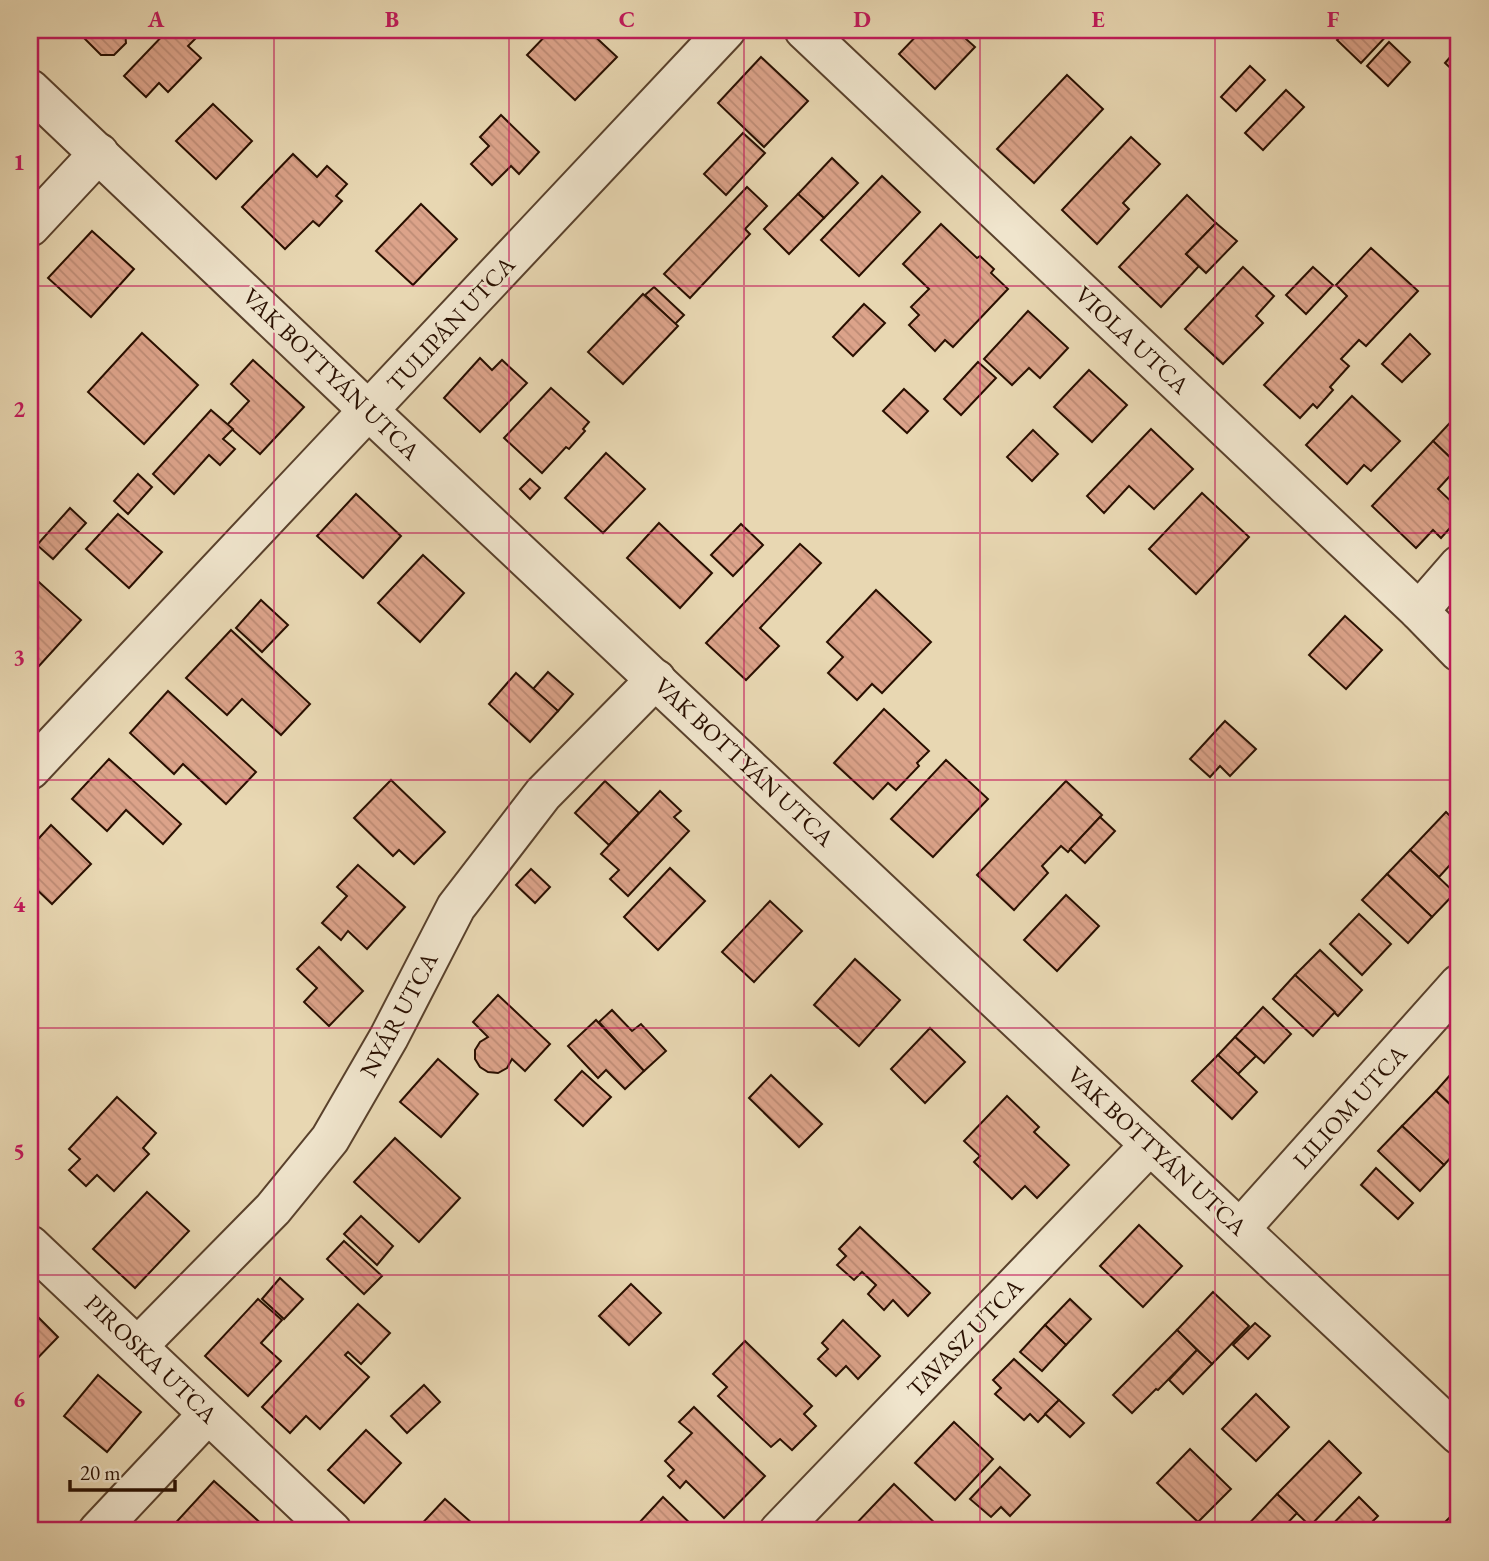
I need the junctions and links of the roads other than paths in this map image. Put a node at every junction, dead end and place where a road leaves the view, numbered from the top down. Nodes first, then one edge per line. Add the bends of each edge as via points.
1 (726, 30) edge
2 (804, 30) edge
3 (30, 89) edge
4 (99, 153) junction
5 (30, 227) edge
6 (369, 411) junction
7 (1459, 565) edge
8 (1419, 611) junction
9 (1459, 652) edge
10 (656, 679) junction
11 (30, 770) edge
12 (1459, 984) edge
13 (1150, 1145) junction
14 (1240, 1229) junction
15 (30, 1245) edge
16 (138, 1346) junction
17 (208, 1415) junction
18 (1459, 1434) edge
19 (98, 1531) edge
20 (332, 1531) edge
21 (779, 1531) edge

1 - 6 street, TULIPÁN UTCA
2 - 8 street, VIOLA UTCA
3 - 4 street, VAK BOTTYÁN UTCA
4 - 5 street
4 - 6 street, VAK BOTTYÁN UTCA
6 - 10 street, VAK BOTTYÁN UTCA
6 - 11 street, TULIPÁN UTCA
7 - 8 street
8 - 9 street, VIOLA UTCA
10 - 13 street, VAK BOTTYÁN UTCA
10 - 16 street, NYÁR UTCA via 543,794 456,907 330,1139 273,1209
12 - 14 street, LILIOM UTCA
13 - 14 street, VAK BOTTYÁN UTCA
13 - 21 street, TAVASZ UTCA
14 - 18 street, VAK BOTTYÁN UTCA
15 - 16 street, PIROSKA UTCA
16 - 17 street, PIROSKA UTCA
17 - 19 street
17 - 20 street, PIROSKA UTCA

